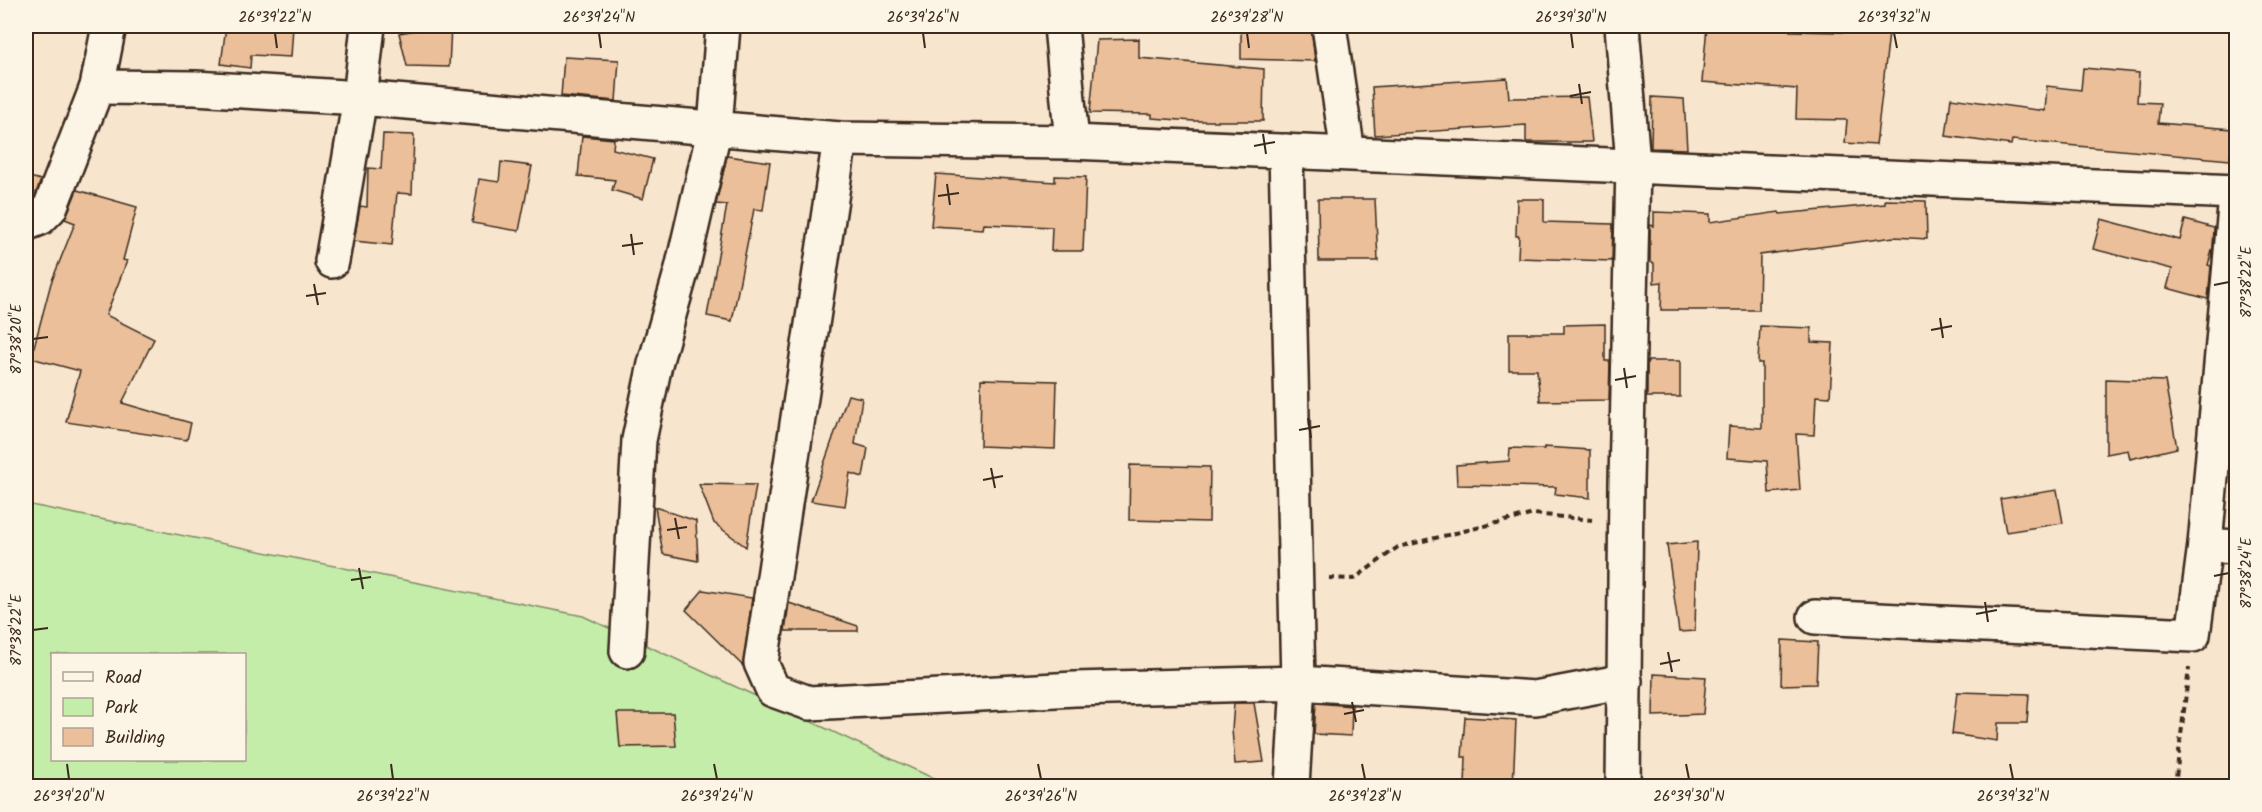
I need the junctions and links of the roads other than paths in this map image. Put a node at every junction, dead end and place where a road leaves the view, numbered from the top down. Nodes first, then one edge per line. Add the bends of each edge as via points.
1 (109, 26) edge
2 (368, 26) edge
3 (723, 26) edge
4 (1061, 26) edge
5 (1329, 26) edge
6 (1622, 26) edge
7 (97, 87) junction
8 (360, 98) junction
9 (715, 128) junction
10 (840, 139) junction
11 (1072, 142) junction
12 (1286, 151) junction
13 (1348, 153) junction
14 (1633, 164) junction
15 (2236, 194) edge
16 (26, 221) edge
17 (332, 261) dead end
18 (2221, 546) edge
19 (1815, 617) dead end
20 (627, 651) dead end
21 (1624, 681) junction
22 (1298, 683) junction
23 (1292, 786) edge
24 (1623, 786) edge

1 - 7 street
2 - 8 street
3 - 9 street
4 - 11 street
5 - 13 street
6 - 14 street
7 - 8 street via 195,88
7 - 16 street via 50,208 40,218
8 - 9 street
8 - 17 street
9 - 10 street
9 - 20 street via 639,440
10 - 11 street
10 - 22 street via 761,663 773,690 809,704 1075,689
11 - 12 street
12 - 13 street
12 - 22 street
13 - 14 street
14 - 15 street
14 - 21 street
15 - 18 street
18 - 19 street via 2193,635
21 - 22 street via 1535,698
21 - 24 street
22 - 23 street

